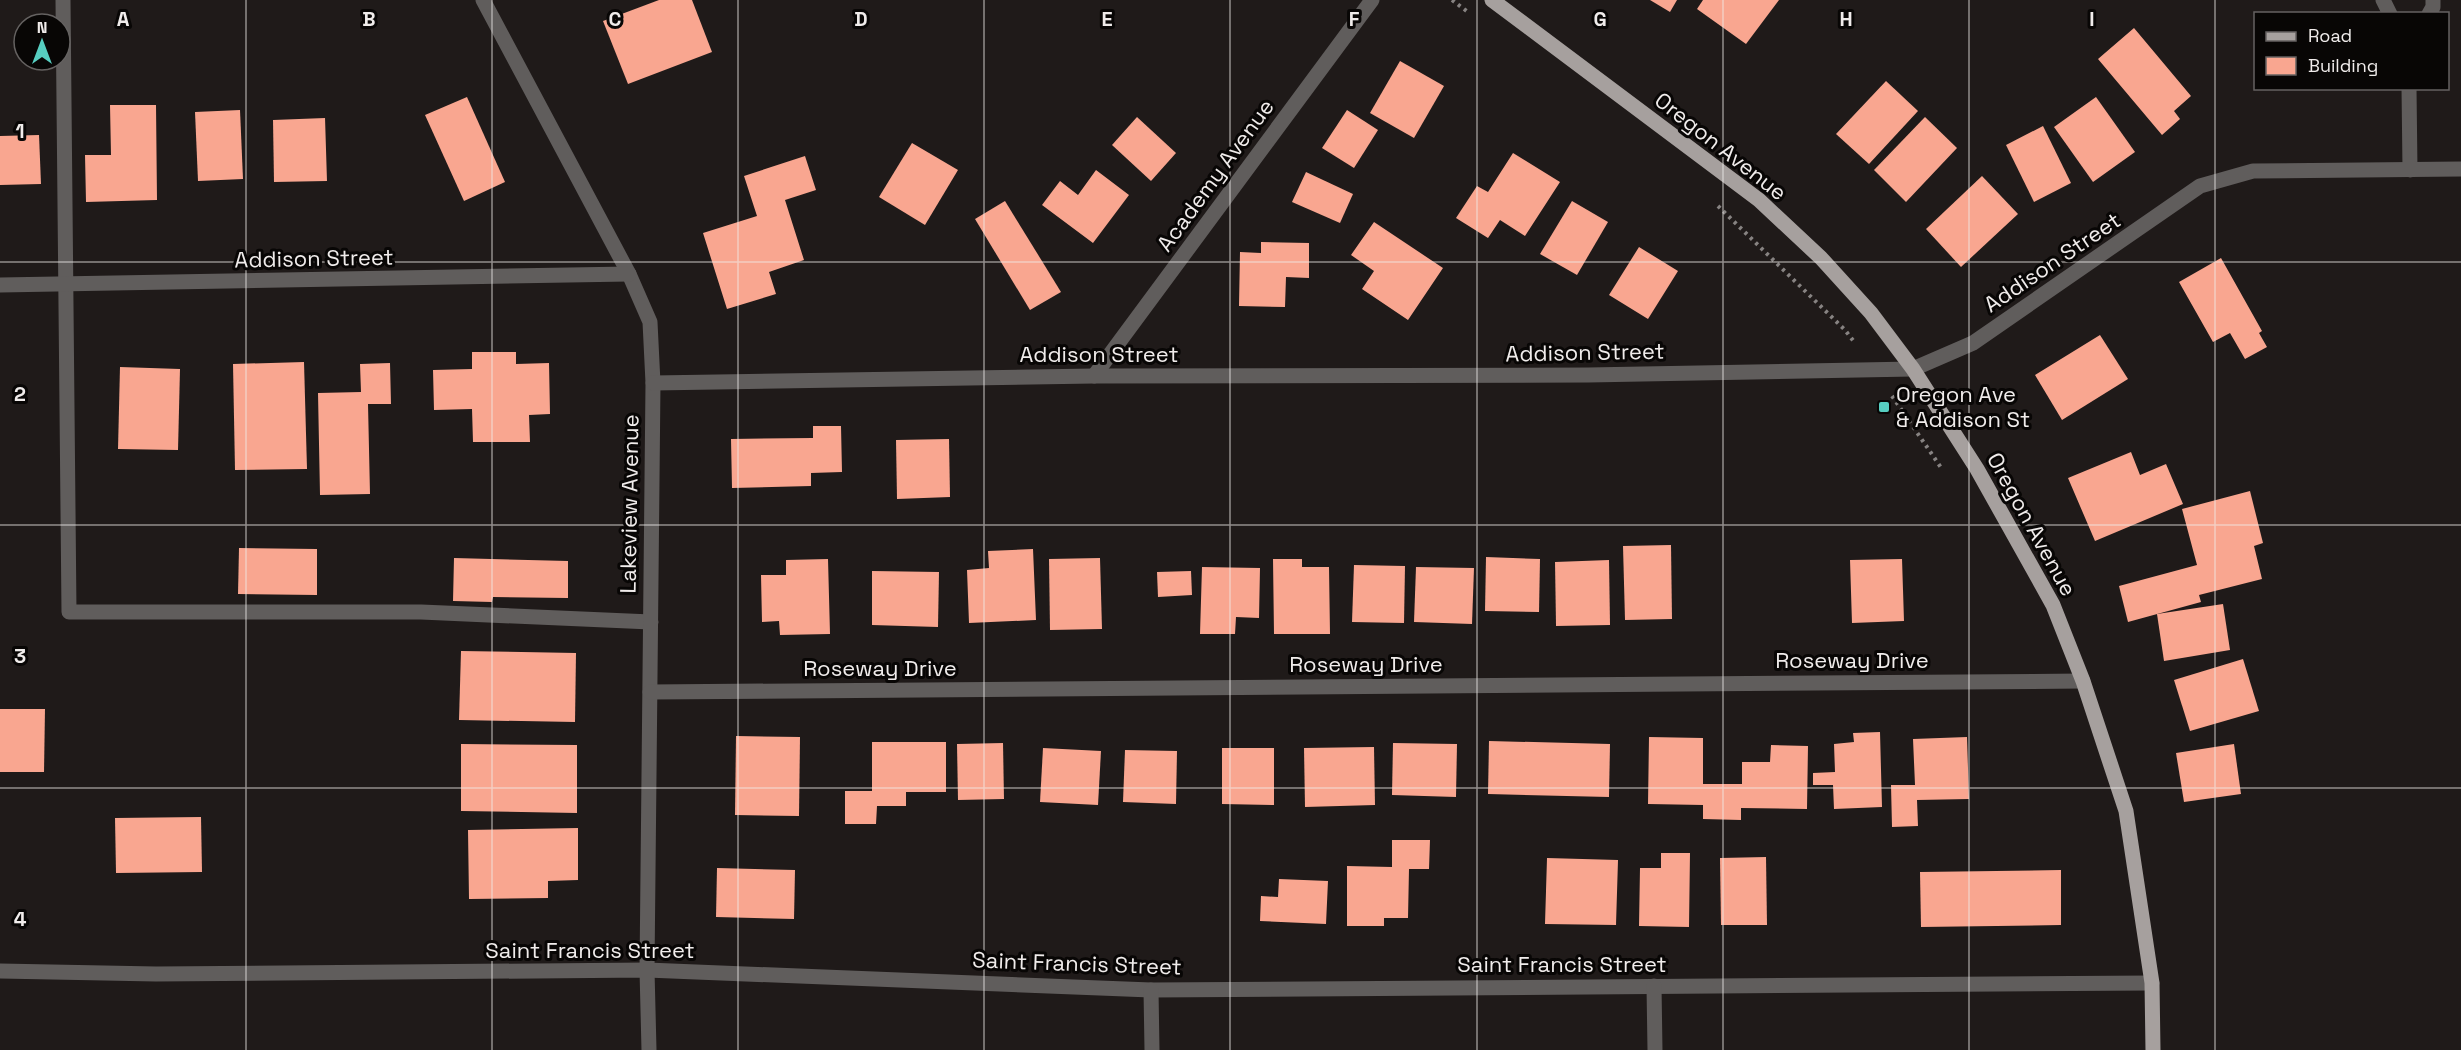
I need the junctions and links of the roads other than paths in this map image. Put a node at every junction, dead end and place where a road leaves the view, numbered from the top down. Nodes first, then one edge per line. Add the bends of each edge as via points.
1 (63, 0) edge
2 (483, 0) edge
3 (1372, 0) edge
4 (1492, 0) edge
5 (2409, 90) edge
6 (2461, 169) edge
7 (2410, 170) junction
8 (629, 274) junction
9 (0, 285) edge
10 (66, 285) junction
11 (1913, 369) junction
12 (1094, 376) junction
13 (653, 383) junction
14 (651, 622) junction
15 (2083, 681) junction
16 (650, 692) junction
17 (647, 970) junction
18 (0, 971) edge
19 (2152, 983) junction
20 (1654, 986) junction
21 (1150, 990) junction
22 (649, 1050) edge
23 (1152, 1050) edge
24 (1655, 1050) edge
25 (2153, 1050) edge

1 - 10 street
2 - 8 street, Lakeview Avenue
3 - 12 street, Academy Avenue
4 - 11 main road, Oregon Avenue via 1759,200 1871,313
5 - 7 street
6 - 7 street, Addison Street
7 - 11 street, Addison Street via 2253,171 2200,186 1973,343
8 - 10 street, Addison Street
8 - 13 street, Lakeview Avenue via 650,322
9 - 10 street, Addison Street
10 - 14 street via 69,612 421,612
11 - 12 street, Addison Street via 1588,375
11 - 15 main road, Oregon Avenue via 1977,469 2053,605
12 - 13 street, Addison Street
13 - 14 street, Lakeview Avenue
14 - 16 street, Lakeview Avenue
15 - 16 street, Roseway Drive
15 - 19 main road, Oregon Avenue via 2126,811
16 - 17 street, Lakeview Avenue
17 - 18 street, Saint Francis Street via 156,974
17 - 21 street, Saint Francis Street
17 - 22 street, Lakeview Avenue
19 - 20 street, Saint Francis Street
19 - 25 main road, Oregon Avenue
20 - 21 street, Saint Francis Street
20 - 24 street
21 - 23 street

